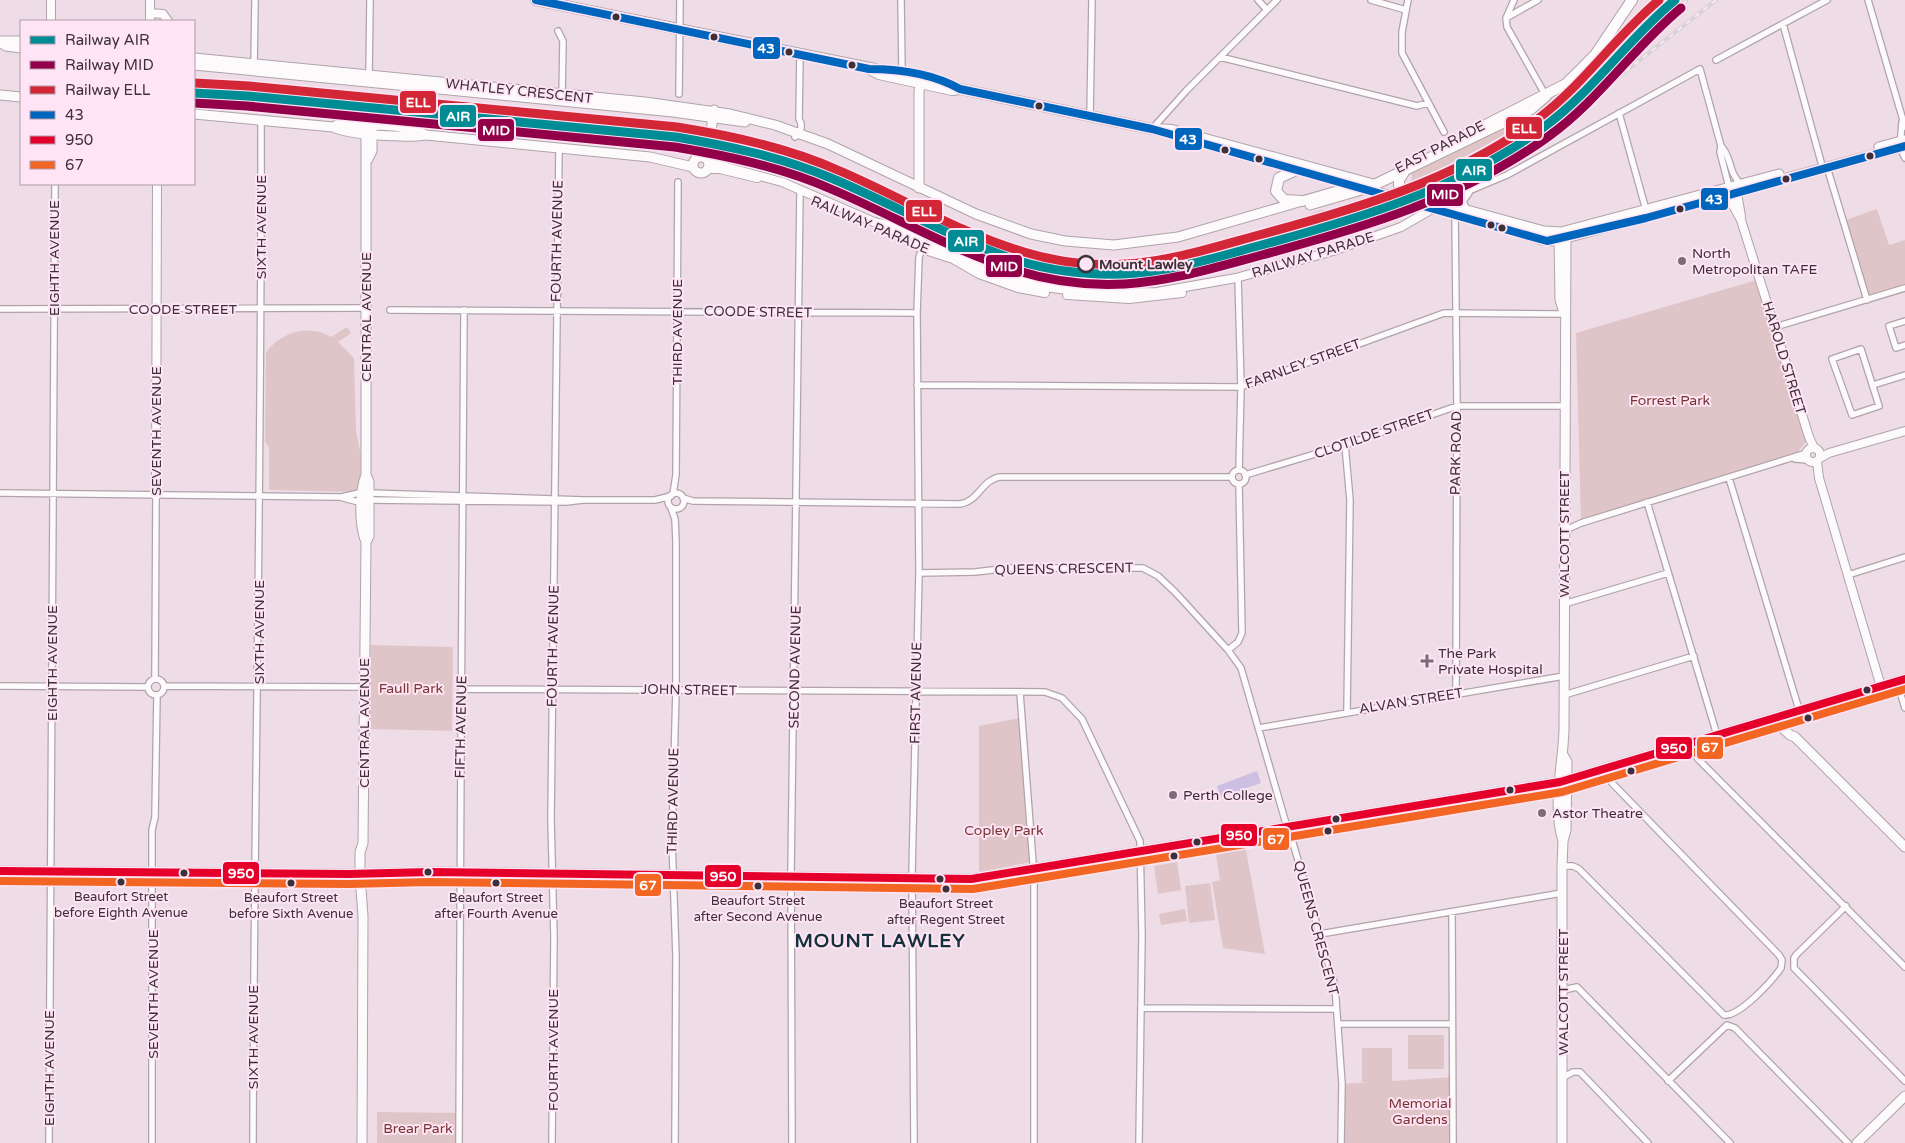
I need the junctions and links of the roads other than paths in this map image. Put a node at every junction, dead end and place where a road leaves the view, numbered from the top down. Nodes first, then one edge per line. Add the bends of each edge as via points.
1 (46, 0) edge
2 (51, 0) edge
3 (150, 0) edge
4 (255, 0) edge
5 (370, 0) edge
6 (536, 0) edge
7 (680, 0) edge
8 (902, 0) edge
9 (1092, 0) edge
10 (1258, 0) edge
11 (1277, 0) edge
12 (1371, 0) edge
13 (1408, 0) edge
14 (1514, 0) edge
15 (1538, 0) edge
16 (1632, 0) edge
17 (1827, 0) edge
18 (1868, 0) edge
19 (559, 2) edge
20 (1267, 10) junction
21 (1406, 10) junction
22 (150, 13) junction
23 (1506, 18) junction
24 (46, 20) edge
25 (51, 20) edge
26 (150, 20) edge
27 (167, 20) edge
28 (1783, 24) junction
29 (679, 30) junction
30 (558, 31) dead end
31 (20, 41) edge
32 (0, 42) edge
33 (20, 48) edge
34 (800, 55) junction
35 (1220, 57) junction
36 (195, 58) edge
37 (1716, 60) dead end
38 (195, 65) edge
39 (254, 68) junction
40 (896, 75) junction
41 (369, 80) junction
42 (921, 80) junction
43 (679, 94) dead end
44 (0, 95) edge
45 (1546, 96) junction
46 (20, 97) edge
47 (562, 99) junction
48 (1428, 103) junction
49 (1619, 113) junction
50 (195, 114) edge
51 (1090, 116) junction
52 (710, 117) junction
53 (799, 119) junction
54 (1902, 120) junction
55 (261, 121) junction
56 (1905, 127) edge
57 (369, 129) junction
58 (1152, 129) junction
59 (1444, 132) dead end
60 (795, 134) junction
61 (1903, 144) edge
62 (1721, 146) junction
63 (559, 148) junction
64 (1905, 158) edge
65 (702, 159) junction
66 (1824, 164) junction
67 (1296, 170) junction
68 (1405, 172) junction
69 (678, 182) dead end
70 (54, 185) edge
71 (160, 185) edge
72 (1365, 186) junction
73 (920, 188) junction
74 (1734, 188) junction
75 (1474, 189) junction
76 (800, 194) junction
77 (1410, 198) junction
78 (1302, 201) junction
79 (1437, 205) junction
80 (1467, 210) junction
81 (1646, 210) junction
82 (1455, 213) junction
83 (1416, 218) junction
84 (1198, 231) junction
85 (1563, 235) junction
86 (923, 246) junction
87 (1237, 277) junction
88 (1905, 288) edge
89 (1867, 300) junction
90 (366, 308) junction
91 (0, 309) edge
92 (156, 309) junction
93 (261, 309) junction
94 (53, 310) junction
95 (390, 310) dead end
96 (464, 310) junction
97 (556, 310) junction
98 (677, 311) junction
99 (798, 312) junction
100 (917, 313) junction
101 (1456, 313) junction
102 (1564, 314) junction
103 (1905, 321) edge
104 (1775, 328) junction
105 (1905, 345) edge
106 (1905, 375) edge
107 (917, 385) junction
108 (1873, 385) junction
109 (1241, 387) junction
110 (1457, 406) junction
111 (1565, 406) junction
112 (1905, 431) edge
113 (1345, 446) junction
114 (1813, 456) junction
115 (1239, 470) junction
116 (1245, 475) junction
117 (1232, 477) junction
118 (1729, 478) junction
119 (1239, 484) junction
120 (0, 493) edge
121 (52, 493) junction
122 (676, 495) junction
123 (156, 496) junction
124 (260, 496) junction
125 (340, 497) junction
126 (366, 497) junction
127 (464, 498) junction
128 (554, 500) junction
129 (655, 500) junction
130 (693, 501) junction
131 (798, 501) junction
132 (1647, 502) junction
133 (919, 503) junction
134 (670, 507) junction
135 (681, 507) junction
136 (1564, 514) junction
137 (675, 519) junction
138 (1581, 523) junction
139 (1564, 531) junction
140 (1905, 557) edge
141 (1668, 572) junction
142 (919, 573) junction
143 (1848, 575) junction
144 (1564, 604) junction
145 (1228, 650) junction
146 (1694, 656) junction
147 (1564, 676) junction
148 (155, 679) junction
149 (1901, 684) edge
150 (0, 686) edge
151 (52, 686) junction
152 (148, 686) junction
153 (164, 686) junction
154 (258, 687) junction
155 (364, 687) junction
156 (553, 688) junction
157 (462, 689) junction
158 (1882, 689) junction
159 (676, 690) junction
160 (794, 691) junction
161 (916, 691) junction
162 (1020, 693) junction
163 (1456, 694) junction
164 (157, 695) junction
165 (1564, 695) junction
166 (1905, 708) edge
167 (1347, 711) junction
168 (1800, 714) junction
169 (1790, 717) junction
170 (1778, 724) junction
171 (1259, 728) junction
172 (1717, 735) junction
173 (1795, 737) junction
174 (1695, 745) junction
175 (1609, 774) junction
176 (1563, 784) junction
177 (1288, 830) junction
178 (1905, 847) edge
179 (1141, 850) junction
180 (1562, 866) junction
181 (0, 871) edge
182 (1034, 873) junction
183 (50, 875) junction
184 (152, 875) junction
185 (255, 875) junction
186 (0, 877) edge
187 (363, 877) junction
188 (460, 877) junction
189 (552, 878) junction
190 (672, 879) junction
191 (791, 879) junction
192 (912, 882) junction
193 (1562, 893) junction
194 (1846, 906) junction
195 (1452, 912) junction
196 (1320, 934) junction
197 (1905, 967) edge
198 (1563, 990) junction
199 (1141, 1008) junction
200 (1336, 1009) junction
201 (1338, 1024) junction
202 (1452, 1024) junction
203 (1562, 1078) junction
204 (1668, 1081) junction
205 (1905, 1082) edge
206 (1905, 1096) edge
207 (49, 1143) edge
208 (152, 1143) edge
209 (253, 1143) edge
210 (362, 1143) edge
211 (459, 1143) edge
212 (552, 1143) edge
213 (675, 1143) edge
214 (792, 1143) edge
215 (914, 1143) edge
216 (1034, 1143) edge
217 (1139, 1143) edge
218 (1341, 1143) edge
219 (1453, 1143) edge
220 (1562, 1143) edge
221 (1648, 1143) edge
222 (1730, 1143) edge
223 (1848, 1143) edge
224 (1857, 1143) edge

1 - 24 street
2 - 25 street
3 - 22 street
4 - 39 street
5 - 41 street
6 - 19 highway
7 - 29 street
8 - 40 street via 902,44
9 - 51 street
10 - 20 street
11 - 20 street
12 - 21 street
13 - 21 street
14 - 23 street
15 - 23 street
16 - 45 highway, EAST PARADE via 1584,66 1566,84
17 - 28 street
18 - 54 street
19 - 29 highway
20 - 35 street
21 - 48 street via 1402,53
22 - 26 street
22 - 27 street via 163,14
23 - 45 street via 1507,27
28 - 37 street
28 - 66 street
29 - 34 highway
29 - 43 street
30 - 47 street via 563,41
31 - 32 main road
32 - 33 main road
34 - 40 highway
34 - 53 street
35 - 48 street via 1417,106
35 - 58 street
36 - 39 main road, WHATLEY CRESCENT
38 - 39 main road, WHATLEY CRESCENT
39 - 41 main road, WHATLEY CRESCENT
40 - 42 highway
41 - 47 main road, WHATLEY CRESCENT
42 - 51 highway via 952,90
42 - 73 main road
44 - 46 main road
45 - 68 highway, EAST PARADE via 1531,109
45 - 72 highway, EAST PARADE via 1528,102
47 - 52 main road, WHATLEY CRESCENT
48 - 59 street
49 - 62 street, HAROLD STREET via 1700,69
49 - 75 street via 1507,175
49 - 81 street
50 - 55 main road, RAILWAY PARADE
51 - 58 highway
52 - 60 main road, WHATLEY CRESCENT
52 - 65 main road
53 - 60 street
53 - 60 street via 801,122
54 - 56 street
54 - 61 street
55 - 57 main road, RAILWAY PARADE via 333,126 340,130
55 - 93 street, SIXTH AVENUE
57 - 63 main road, RAILWAY PARADE via 415,137
57 - 90 main road, CENTRAL AVENUE via 365,149 368,160
58 - 67 highway
58 - 72 highway via 1172,130
60 - 73 main road, WHATLEY CRESCENT via 828,144
61 - 64 street
61 - 66 main road
62 - 74 street, HAROLD STREET via 1720,152
62 - 74 street, HAROLD STREET via 1726,151
63 - 65 main road, RAILWAY PARADE
63 - 97 street, FOURTH AVENUE
65 - 76 street, RAILWAY PARADE via 757,173 782,182
66 - 74 main road
66 - 89 street
67 - 72 highway
67 - 78 highway via 1279,178 1276,190 1284,200
68 - 72 highway, EAST PARADE
68 - 77 highway via 1399,185
69 - 98 street, THIRD AVENUE
70 - 94 street, EIGHTH AVENUE
71 - 92 street, SEVENTH AVENUE
72 - 77 main road
72 - 78 main road, WHATLEY CRESCENT
72 - 84 main road, WHATLEY CRESCENT via 1204,233
73 - 84 main road, WHATLEY CRESCENT via 1005,225 1065,241 1114,245
74 - 81 main road
74 - 85 main road
74 - 104 street, HAROLD STREET
75 - 79 street
75 - 80 street via 1463,201
76 - 86 street, RAILWAY PARADE via 816,195 874,222 896,227
76 - 99 street, SECOND AVENUE
77 - 79 main road
77 - 83 street via 1417,211
78 - 84 main road, WHATLEY CRESCENT
79 - 80 main road
79 - 82 main road
79 - 83 street, RAILWAY PARADE
80 - 85 main road
81 - 85 main road
82 - 85 main road via 1542,240
82 - 101 street, PARK ROAD
83 - 87 street, RAILWAY PARADE via 1408,225 1332,251
85 - 102 main road, WALCOTT STREET via 1560,300
86 - 87 street, RAILWAY PARADE via 953,253 1003,277 1044,288 1072,291 1134,294
86 - 100 street, FIRST AVENUE via 919,257
87 - 109 street
88 - 89 street
89 - 104 street
90 - 93 street, COODE STREET
90 - 126 main road, CENTRAL AVENUE via 366,475 369,482
91 - 94 street, COODE STREET
92 - 93 street, COODE STREET
92 - 94 street, COODE STREET
92 - 123 street, SEVENTH AVENUE
93 - 124 street, SIXTH AVENUE
94 - 121 street, EIGHTH AVENUE
95 - 96 street, COODE STREET
96 - 97 street, COODE STREET
96 - 127 street, FIFTH AVENUE
97 - 98 street, COODE STREET
97 - 128 street, FOURTH AVENUE via 557,454
98 - 99 street, COODE STREET
98 - 122 street, THIRD AVENUE
99 - 100 street, COODE STREET
99 - 131 street, SECOND AVENUE
100 - 107 street, FIRST AVENUE
101 - 102 street, FARNLEY STREET
101 - 109 street, FARNLEY STREET via 1444,313
101 - 110 street, PARK ROAD
102 - 111 main road, WALCOTT STREET
103 - 105 street via 1888,326 1896,348
104 - 114 street, HAROLD STREET
106 - 108 street
107 - 109 street, FARNLEY STREET
107 - 133 street, FIRST AVENUE
108 - 108 street via 1880,406 1852,415 1832,359 1861,349
109 - 115 street
110 - 111 street, CLOTILDE STREET
110 - 113 street, CLOTILDE STREET
110 - 163 street, PARK ROAD
111 - 136 main road, WALCOTT STREET
112 - 114 street
113 - 116 street, CLOTILDE STREET
113 - 167 street via 1350,500
114 - 118 street
114 - 143 street
115 - 116 street
115 - 117 street
116 - 119 street
117 - 119 street
117 - 133 street via 999,477 989,481 968,503
118 - 132 street
118 - 168 street
119 - 145 street via 1242,633 1238,642
120 - 121 street
121 - 123 street
121 - 151 street, EIGHTH AVENUE
122 - 129 street
122 - 130 street
122 - 134 street via 668,499
122 - 135 street, THIRD AVENUE
123 - 124 street
123 - 148 street, SEVENTH AVENUE
124 - 125 street
124 - 154 street, SIXTH AVENUE
125 - 126 street
125 - 126 street
126 - 127 street
126 - 155 main road, CENTRAL AVENUE via 369,536 366,542
127 - 128 street
127 - 157 street, FIFTH AVENUE
128 - 129 street
128 - 156 street, FOURTH AVENUE
129 - 134 street
130 - 131 street
130 - 135 street
131 - 133 street
131 - 160 street, SECOND AVENUE
132 - 138 street
132 - 141 street
133 - 142 street, FIRST AVENUE
134 - 135 street
134 - 137 street, THIRD AVENUE
135 - 137 street, THIRD AVENUE
136 - 138 street
136 - 139 main road, WALCOTT STREET
137 - 159 street, THIRD AVENUE
138 - 139 street
139 - 144 main road, WALCOTT STREET
140 - 143 street
141 - 144 street
141 - 146 street
142 - 145 street, QUEENS CRESCENT via 1010,568 1143,568 1158,576
142 - 161 street, FIRST AVENUE
143 - 158 street
144 - 147 main road, WALCOTT STREET
145 - 171 street, QUEENS CRESCENT via 1244,676
146 - 165 street
146 - 172 street
147 - 163 street, ALVAN STREET
147 - 165 main road, WALCOTT STREET
148 - 152 street
148 - 153 street
149 - 158 main road
149 - 166 street
150 - 151 street
151 - 152 street
151 - 183 street, EIGHTH AVENUE
152 - 164 street via 150,693
153 - 154 street
153 - 164 street
154 - 155 street
154 - 185 street, SIXTH AVENUE
155 - 187 main road, CENTRAL AVENUE via 363,843 366,852
156 - 157 street, JOHN STREET
156 - 159 street, JOHN STREET
156 - 189 street, FOURTH AVENUE
157 - 188 street, FIFTH AVENUE
158 - 168 main road
159 - 160 street, JOHN STREET
159 - 190 street, THIRD AVENUE
160 - 161 street, JOHN STREET
160 - 191 street, SECOND AVENUE
161 - 162 street, JOHN STREET
161 - 192 street, FIRST AVENUE
162 - 179 street, JOHN STREET via 1053,693 1080,715
162 - 182 street
163 - 167 street, ALVAN STREET
164 - 184 street, SEVENTH AVENUE
165 - 176 main road, WALCOTT STREET via 1563,755 1567,762
167 - 171 street, ALVAN STREET
168 - 169 main road
169 - 170 main road
169 - 172 main road
169 - 173 main road
170 - 173 main road
170 - 174 main road
171 - 177 street, QUEENS CRESCENT
172 - 174 main road
173 - 178 main road
174 - 175 main road
174 - 176 main road
174 - 194 street via 1702,762
175 - 176 main road
175 - 180 street via 1612,784 1779,955 1780,971 1739,1011 1729,1016 1719,1012 1578,869
176 - 177 main road
176 - 180 main road, WALCOTT STREET
177 - 179 main road
177 - 179 main road
177 - 196 street, QUEENS CRESCENT
179 - 182 main road
179 - 199 street
180 - 193 main road, WALCOTT STREET
181 - 183 main road
182 - 192 main road via 974,885
182 - 216 street
183 - 184 main road
183 - 186 main road
183 - 207 street, EIGHTH AVENUE
184 - 185 main road
184 - 208 street, SEVENTH AVENUE
185 - 187 main road
185 - 209 street, SIXTH AVENUE
187 - 188 main road
187 - 210 main road, CENTRAL AVENUE
188 - 189 main road
188 - 211 street, FIFTH AVENUE
189 - 190 main road
189 - 212 street, FOURTH AVENUE
190 - 191 main road
190 - 213 street, THIRD AVENUE via 676,956
191 - 192 main road
191 - 214 street, SECOND AVENUE
192 - 215 street, FIRST AVENUE
193 - 195 street
193 - 198 main road, WALCOTT STREET
194 - 197 street
194 - 205 street via 1797,954 1793,964 1797,972
195 - 196 street
195 - 202 street
196 - 200 street, QUEENS CRESCENT via 1335,986
198 - 203 main road, WALCOTT STREET
198 - 204 street via 1577,987
199 - 200 street
199 - 217 street
200 - 201 street, QUEENS CRESCENT
201 - 202 street
201 - 218 street, QUEENS CRESCENT
202 - 219 street
203 - 220 main road, WALCOTT STREET
203 - 221 street via 1580,1072
204 - 222 street
204 - 223 street via 1728,1025 1735,1028
206 - 224 main road

